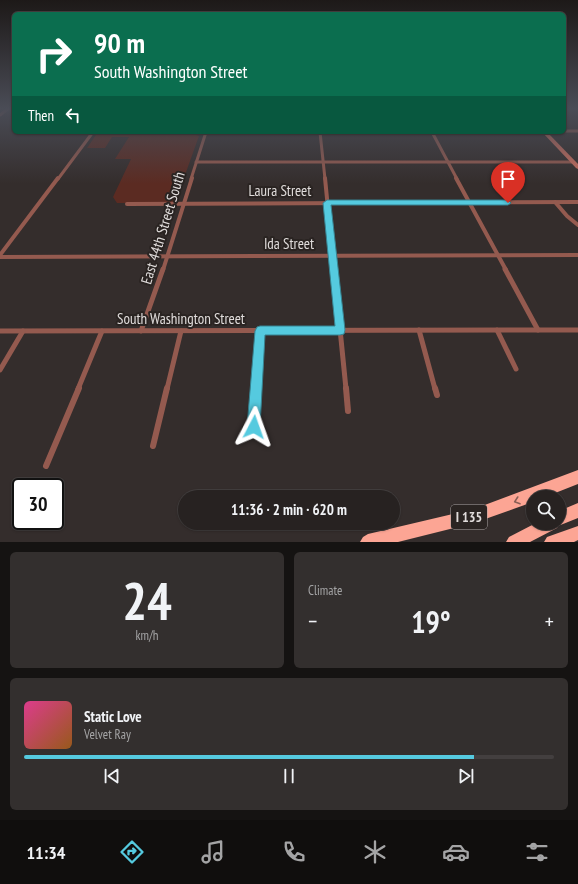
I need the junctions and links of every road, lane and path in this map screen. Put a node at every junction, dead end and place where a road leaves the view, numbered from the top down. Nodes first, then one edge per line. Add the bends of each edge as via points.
1 (92, 134) edge
2 (205, 134) edge
3 (320, 134) edge
4 (433, 134) edge
5 (546, 134) edge
6 (196, 162) junction
7 (323, 162) junction
8 (448, 162) junction
9 (573, 162) junction
10 (578, 167) edge
11 (555, 202) junction
12 (578, 202) edge
13 (327, 203) junction
14 (470, 203) junction
15 (127, 204) dead end
16 (184, 204) junction
17 (578, 225) edge
18 (498, 255) junction
19 (578, 255) edge
20 (0, 256) edge
21 (333, 256) junction
22 (167, 257) junction
23 (340, 330) junction
24 (419, 330) junction
25 (497, 330) junction
26 (538, 330) junction
27 (578, 330) edge
28 (0, 331) edge
29 (23, 331) junction
30 (102, 331) junction
31 (141, 331) junction
32 (181, 331) junction
33 (260, 331) junction
34 (516, 369) dead end
35 (0, 370) edge
36 (437, 395) dead end
37 (348, 411) dead end
38 (254, 427) dead end
39 (153, 446) dead end
40 (46, 466) dead end
41 (574, 478) edge
42 (578, 510) edge
43 (566, 516) edge
44 (538, 530) edge
45 (578, 533) edge
46 (368, 542) edge
47 (514, 542) edge
48 (552, 542) edge

1 - 20 street
2 - 6 street, East 44th Street South
3 - 7 street
4 - 8 street
5 - 9 main road
6 - 7 street
6 - 16 street, East 44th Street South
7 - 8 street
7 - 13 street
8 - 9 street
8 - 14 street
9 - 10 main road
11 - 12 street, Laura Street
11 - 14 street, Laura Street
11 - 17 street via 566,216
13 - 14 street, Laura Street
13 - 16 street, Laura Street
13 - 21 street
14 - 18 street
15 - 16 street, Laura Street
16 - 22 street, East 44th Street South
18 - 19 street, Ida Street
18 - 21 street, Ida Street
18 - 26 street
20 - 22 street, Ida Street
21 - 22 street, Ida Street
21 - 23 street
22 - 31 street, East 44th Street South
23 - 24 street, South Washington Street
23 - 33 street, South Washington Street
23 - 37 street
24 - 25 street, South Washington Street
24 - 36 street
25 - 26 street, South Washington Street
25 - 34 street
26 - 27 street, South Washington Street
28 - 29 street, South Washington Street
29 - 30 street, South Washington Street
29 - 35 street
30 - 31 street, South Washington Street
30 - 40 street
31 - 32 street, South Washington Street
32 - 33 street, South Washington Street
32 - 39 street
33 - 38 street
41 -> 46 highway, I 135 via 474,516
42 - 43 highway
44 - 47 highway
45 - 48 highway

